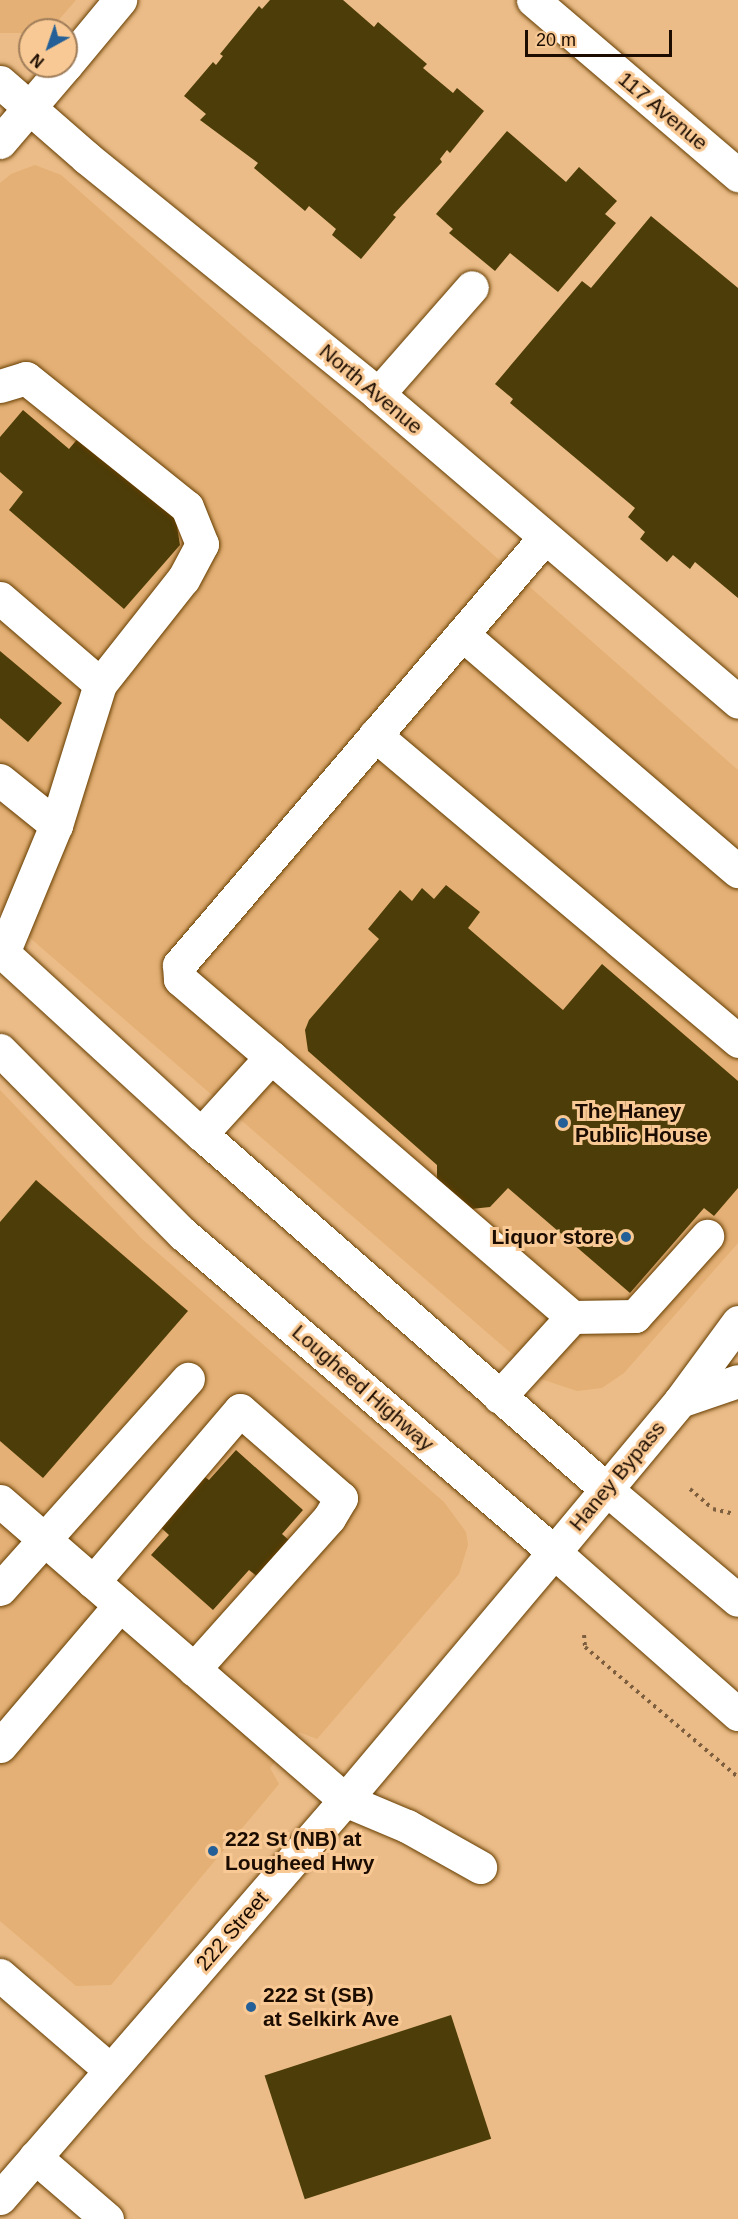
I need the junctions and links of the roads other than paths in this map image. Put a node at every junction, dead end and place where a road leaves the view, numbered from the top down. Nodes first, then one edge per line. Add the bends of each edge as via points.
1 (120, 0) edge
2 (533, 0) edge
3 (78, 50) edge
4 (54, 78) edge
5 (0, 82) edge
6 (31, 106) junction
7 (0, 142) edge
8 (738, 175) edge
9 (472, 287) dead end
10 (0, 386) edge
11 (378, 394) junction
12 (545, 537) junction
13 (0, 598) edge
14 (462, 634) junction
15 (100, 684) junction
16 (738, 702) edge
17 (375, 735) junction
18 (0, 780) edge
19 (56, 825) junction
20 (738, 871) edge
21 (2, 951) edge
22 (738, 1041) edge
23 (0, 1050) edge
24 (270, 1057) junction
25 (201, 1134) junction
26 (707, 1236) dead end
27 (572, 1317) junction
28 (738, 1322) edge
29 (188, 1379) dead end
30 (738, 1381) edge
31 (499, 1397) junction
32 (680, 1401) junction
33 (606, 1489) junction
34 (0, 1501) edge
35 (44, 1539) junction
36 (554, 1552) junction
37 (93, 1582) junction
38 (0, 1589) edge
39 (738, 1600) edge
40 (120, 1605) junction
41 (194, 1669) junction
42 (738, 1714) edge
43 (0, 1746) edge
44 (345, 1800) junction
45 (480, 1867) dead end
46 (0, 1975) edge
47 (110, 2070) junction
48 (35, 2157) junction
49 (0, 2198) edge
50 (107, 2219) edge

1 - 3 main road
2 - 8 main road, 117 Avenue
4 - 6 main road
5 - 6 main road, North Avenue
6 - 7 main road
6 - 11 main road, North Avenue via 87,158
9 - 11 main road
10 - 15 main road via 26,378 187,507 202,544 183,579
11 - 12 main road, North Avenue
12 - 14 main road
12 - 16 main road, North Avenue
13 - 15 main road
14 - 17 main road
14 - 20 main road
15 - 19 main road
17 - 22 main road
17 - 24 main road via 179,965 180,979
18 - 19 main road
19 - 21 main road
21 - 25 main road
23 - 36 main road, Lougheed Highway via 183,1234
24 - 25 main road
24 - 27 main road
25 - 31 main road
26 - 27 main road via 636,1316
27 - 31 main road
28 - 32 main road, Haney Bypass
29 - 35 main road
30 - 32 main road, Haney Bypass
31 - 33 main road
32 - 33 main road, Haney Bypass
33 - 36 main road, Haney Bypass
33 - 39 main road
34 - 35 main road
35 - 37 main road
35 - 38 main road
36 - 42 main road, Lougheed Highway
36 - 44 main road, 222 Street
37 - 40 main road
37 - 41 main road via 240,1410 282,1446 341,1498 329,1518
40 - 41 main road
40 - 43 main road
41 - 44 main road
44 - 45 main road via 407,1826
44 - 47 main road, 222 Street
46 - 47 main road
47 - 48 main road, 222 Street
48 - 49 main road, 222 Street
48 - 50 main road

